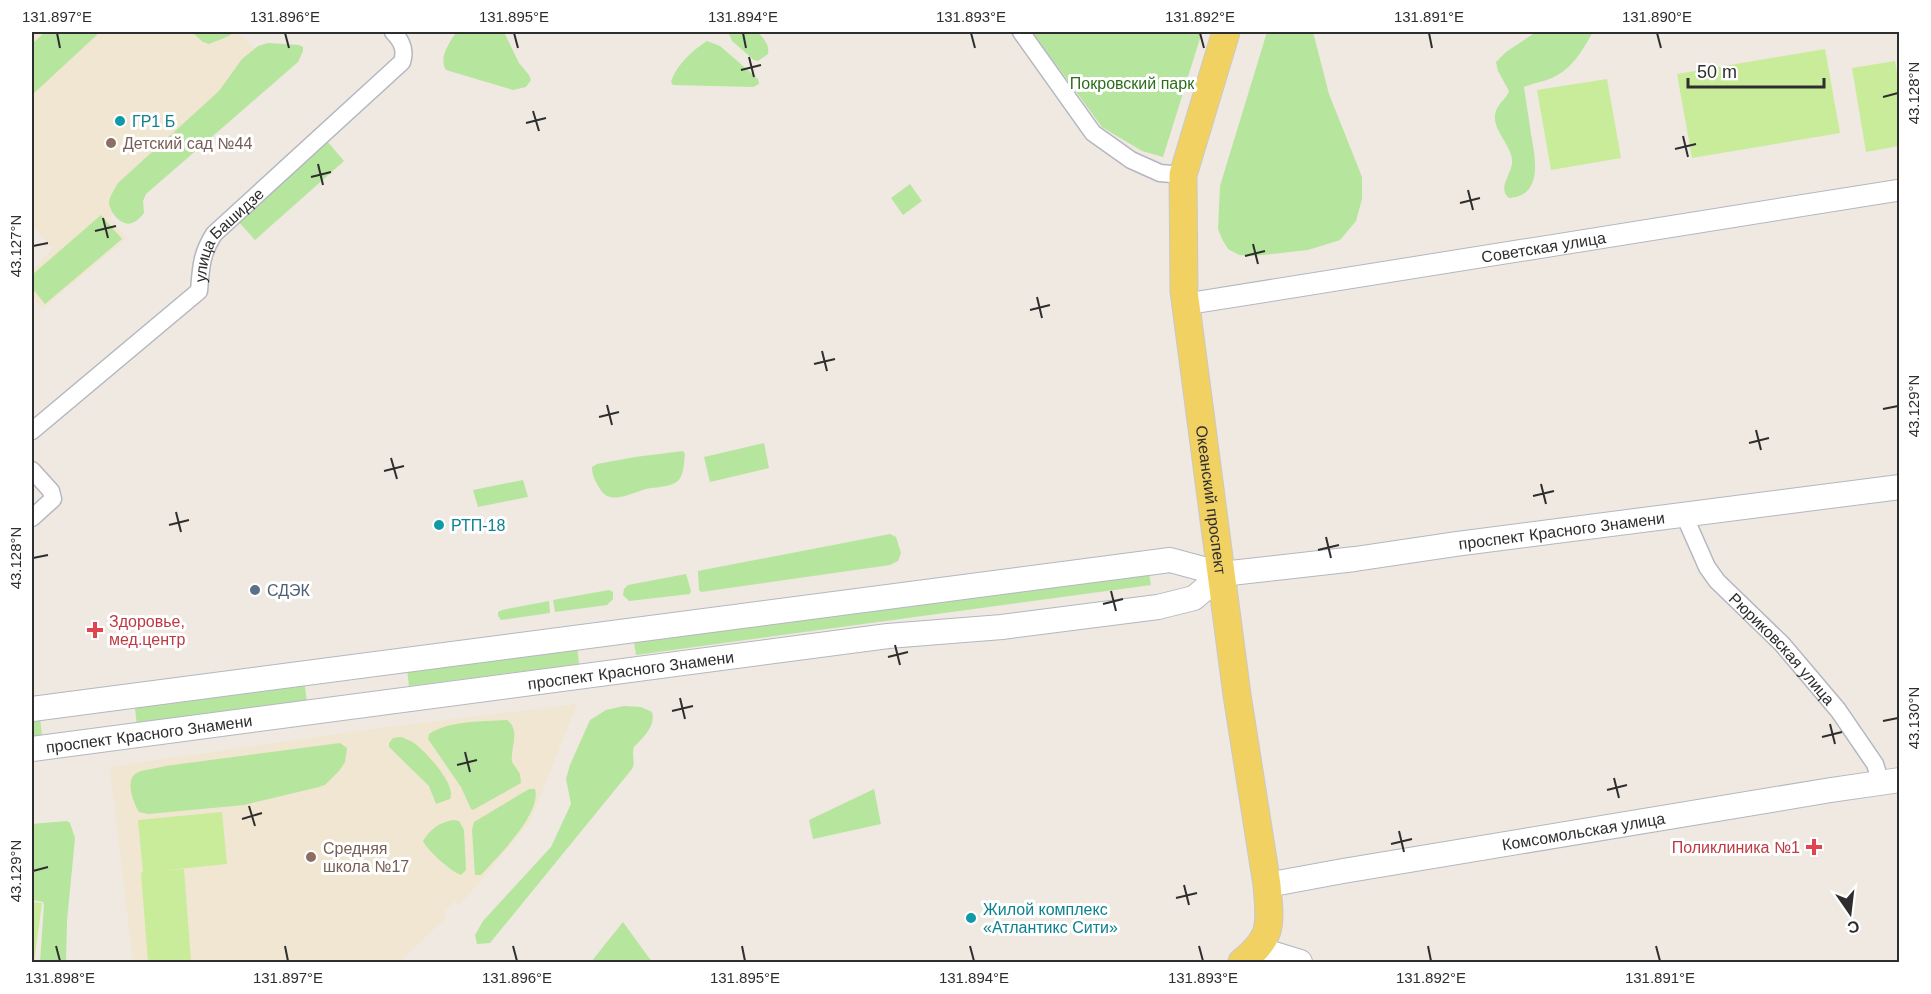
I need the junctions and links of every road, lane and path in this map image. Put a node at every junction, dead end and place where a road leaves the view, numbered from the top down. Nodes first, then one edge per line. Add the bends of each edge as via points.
1 (393, 32) edge
2 (1021, 32) edge
3 (1226, 32) edge
4 (1183, 176) junction
5 (1899, 190) edge
6 (1186, 304) junction
7 (32, 431) edge
8 (32, 470) edge
9 (1899, 487) edge
10 (1683, 515) junction
11 (32, 518) edge
12 (1222, 574) junction
13 (32, 709) edge
14 (32, 749) edge
15 (1890, 782) edge
16 (1267, 885) junction
17 (1250, 956) edge
18 (1300, 963) edge

1 - 7 street, улица Башидзе via 401,40 402,62 214,234 202,258 199,291
2 - 4 street via 1094,133 1131,160 1160,173
3 - 4 main road, Океанский проспект
4 - 6 main road, Океанский проспект
5 - 6 street, Советская улица
6 - 12 main road, Океанский проспект
8 - 11 street via 52,495
9 - 10 main road, проспект Красного Знамени
10 - 12 main road, проспект Красного Знамени
10 - 15 street, Рюриковская улица via 1717,581 1782,644 1838,710
12 - 13 main road, проспект Красного Знамени via 1170,560
12 - 14 main road, проспект Красного Знамени via 1194,598 1158,607 1002,627 888,636
12 - 16 main road, Океанский проспект
15 - 16 main road, Комсомольская улица
16 - 17 main road, Океанский проспект via 1267,934
17 - 18 main road

